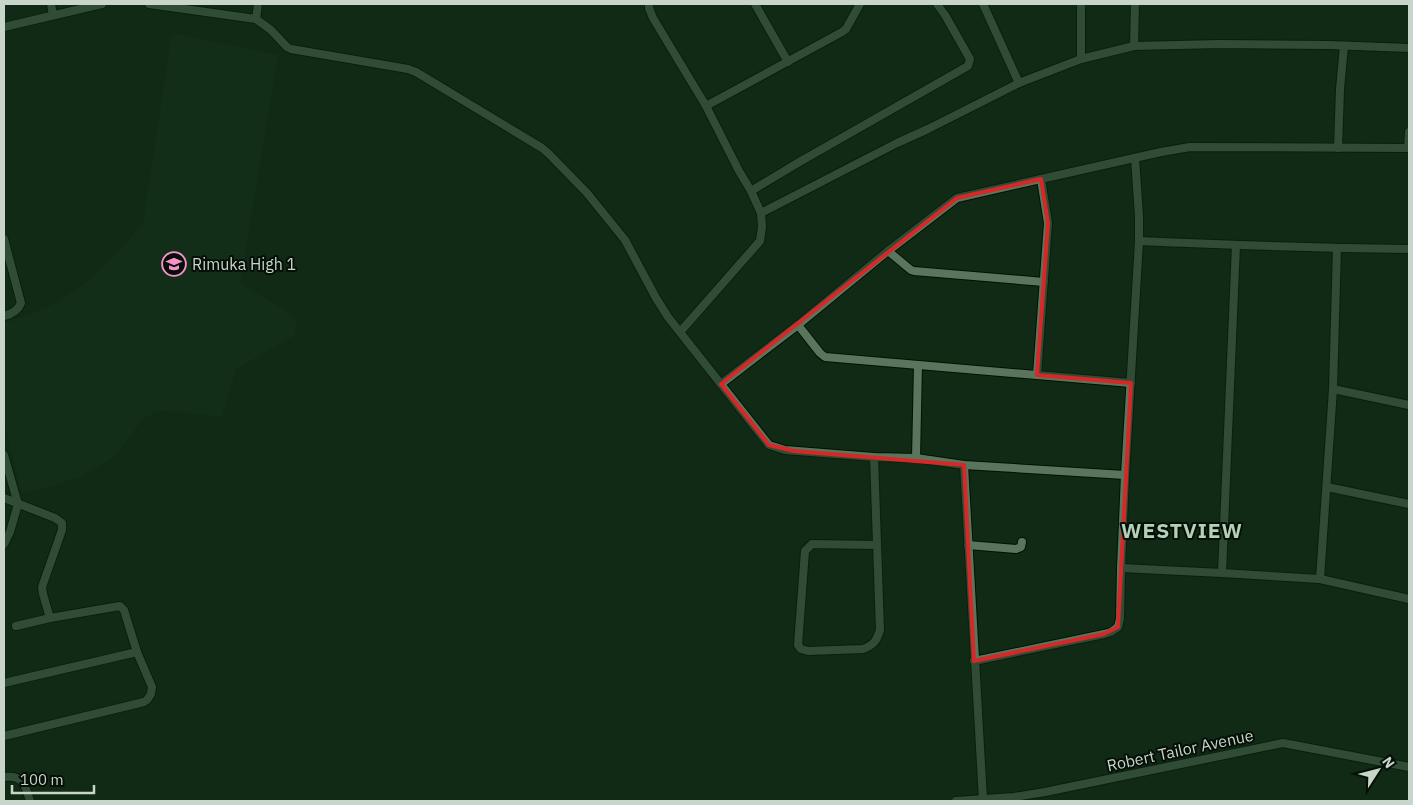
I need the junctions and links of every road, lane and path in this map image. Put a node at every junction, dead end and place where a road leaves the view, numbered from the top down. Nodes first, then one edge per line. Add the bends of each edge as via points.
1 (51, 4) edge
2 (102, 4) edge
3 (149, 4) edge
4 (258, 4) edge
5 (649, 4) edge
6 (756, 4) edge
7 (860, 4) edge
8 (937, 4) edge
9 (983, 4) edge
10 (1081, 4) edge
11 (1135, 4) edge
12 (53, 15) junction
13 (256, 19) junction
14 (4, 26) edge
15 (1134, 46) junction
16 (1344, 46) junction
17 (1409, 48) edge
18 (1081, 59) junction
19 (788, 62) junction
20 (1020, 83) junction
21 (706, 106) junction
22 (1409, 132) edge
23 (1338, 148) junction
24 (1409, 148) edge
25 (1135, 158) junction
26 (1041, 179) junction
27 (751, 191) junction
28 (761, 214) junction
29 (4, 239) edge
30 (1139, 240) junction
31 (1236, 245) junction
32 (1337, 248) junction
33 (1409, 249) edge
34 (888, 251) junction
35 (1044, 282) junction
36 (4, 316) edge
37 (798, 326) junction
38 (680, 332) junction
39 (918, 365) junction
40 (1037, 375) junction
41 (1132, 383) junction
42 (721, 384) junction
43 (1333, 389) junction
44 (1409, 405) edge
45 (4, 454) edge
46 (874, 457) junction
47 (916, 458) junction
48 (964, 465) junction
49 (1125, 475) junction
50 (1327, 487) junction
51 (4, 498) edge
52 (18, 504) junction
53 (1409, 504) edge
54 (1022, 542) dead end
55 (4, 544) edge
56 (877, 545) junction
57 (968, 545) junction
58 (1121, 568) junction
59 (1222, 572) junction
60 (1320, 579) junction
61 (1409, 599) edge
62 (50, 618) junction
63 (16, 626) dead end
64 (137, 652) junction
65 (974, 662) junction
66 (4, 684) edge
67 (4, 736) edge
68 (1409, 767) edge
69 (4, 777) edge
70 (983, 800) junction
71 (30, 801) edge
72 (956, 801) edge

1 - 12 street
2 - 12 street
3 - 13 street
4 - 13 street
5 - 21 street via 653,18
6 - 19 street
7 - 19 street via 846,29
8 - 27 street via 970,58 968,66
9 - 20 street
10 - 18 street
11 - 15 street
12 - 14 street
13 - 38 street via 291,49 416,72 542,148 587,193 625,240 656,298
15 - 16 street
15 - 18 street
16 - 17 street
16 - 23 street
18 - 20 street
19 - 21 street
20 - 28 street
21 - 27 street
22 - 24 street
23 - 24 street
23 - 25 street via 1190,147
25 - 26 street
25 - 30 street
26 - 34 street via 957,198
26 - 35 street via 1048,217
27 - 28 street
28 - 38 street via 760,241
29 - 36 street via 21,303 12,314
30 - 31 street
30 - 41 street
31 - 32 street
31 - 59 street
32 - 33 street
32 - 43 street
34 - 35 street via 914,271
34 - 37 street
35 - 40 street
37 - 39 street via 825,357
37 - 42 street
38 - 42 street
39 - 40 street
39 - 47 street
40 - 41 street
41 - 49 street
42 - 46 street via 769,445 784,450
43 - 44 street
43 - 50 street
45 - 52 street
46 - 47 street
46 - 56 street
47 - 48 street
48 - 49 street
48 - 57 street
49 - 58 street
50 - 53 street
50 - 60 street
51 - 52 street
52 - 55 street
52 - 62 street via 59,520 63,527 42,587
54 - 57 street via 1016,549
56 - 56 street via 880,630 877,640 864,649 800,649 805,551 812,544
57 - 65 street
58 - 59 street
58 - 65 street via 1120,619 1118,627 1111,632
59 - 60 street
60 - 61 street
62 - 63 street
62 - 64 street via 120,606
64 - 66 street
64 - 67 street via 152,687 147,700
65 - 70 street
68 - 70 street, Robert Tailor Avenue via 1283,743 1045,792
69 - 71 street via 13,776 22,781
70 - 72 street, Robert Tailor Avenue

